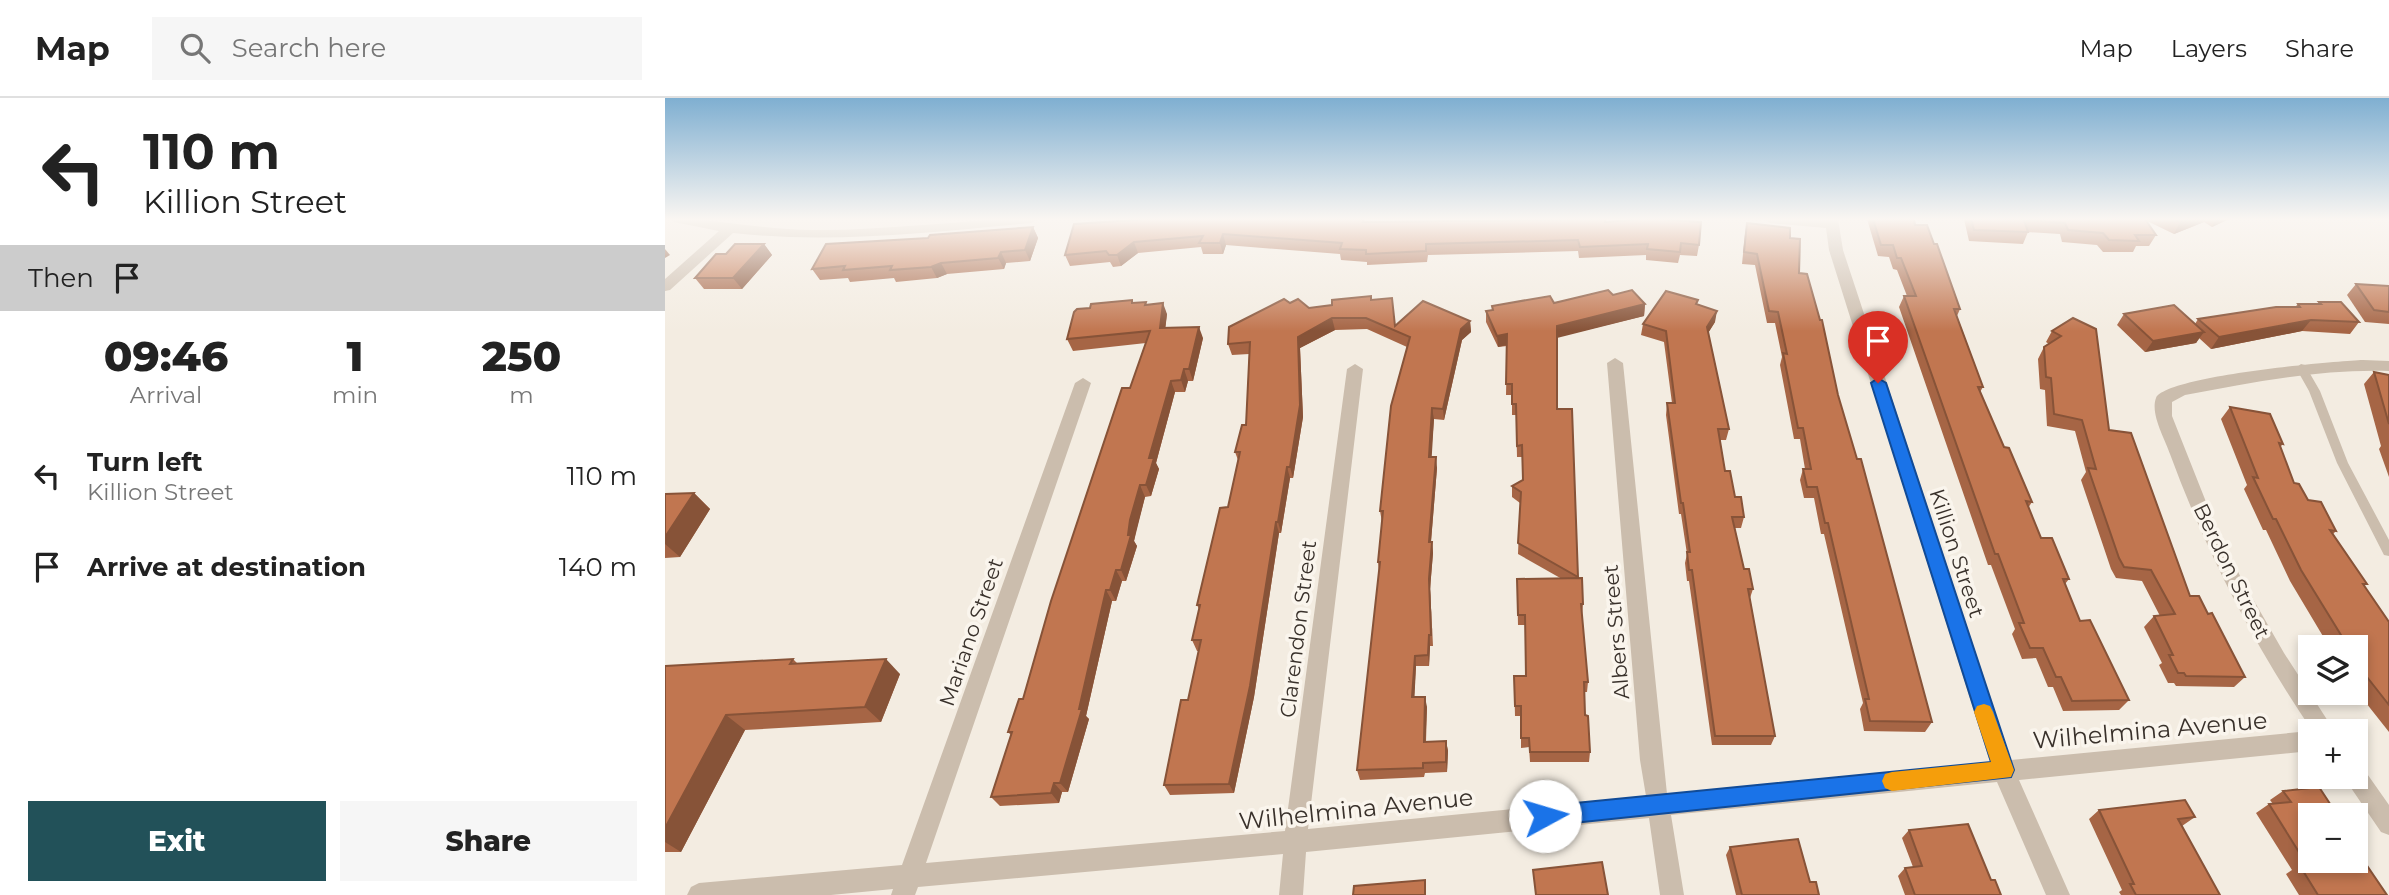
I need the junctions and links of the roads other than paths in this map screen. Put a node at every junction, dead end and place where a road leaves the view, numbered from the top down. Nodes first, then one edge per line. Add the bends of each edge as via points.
1 (699, 256) edge
2 (1838, 256) edge
3 (665, 287) edge
4 (1615, 363) dead end
5 (2389, 366) edge
6 (2301, 368) junction
7 (1355, 369) dead end
8 (1083, 383) dead end
9 (2389, 551) edge
10 (2316, 719) edge
11 (2298, 742) edge
12 (2004, 770) junction
13 (2365, 789) edge
14 (1656, 804) junction
15 (2389, 824) edge
16 (1294, 842) junction
17 (906, 886) edge
18 (699, 895) edge
19 (1291, 895) edge
20 (1672, 895) edge
21 (2058, 895) edge

1 - 3 street
2 - 12 street, Killion Street
4 - 14 street, Albers Street
5 - 6 street via 2350,363
6 - 9 lane via 2313,383 2361,503
6 - 10 street, Berdon Street via 2181,390 2164,399 2164,416 2208,529 2252,618
7 - 16 street, Clarendon Street
8 - 17 street, Mariano Street
11 - 12 street, Wilhelmina Avenue
12 - 14 street, Wilhelmina Avenue
12 - 21 street, Killion Street
13 - 15 street
14 - 16 street, Wilhelmina Avenue
14 - 20 street, Albers Street
16 - 17 street, Wilhelmina Avenue
16 - 19 street, Clarendon Street
17 - 18 street, Wilhelmina Avenue

